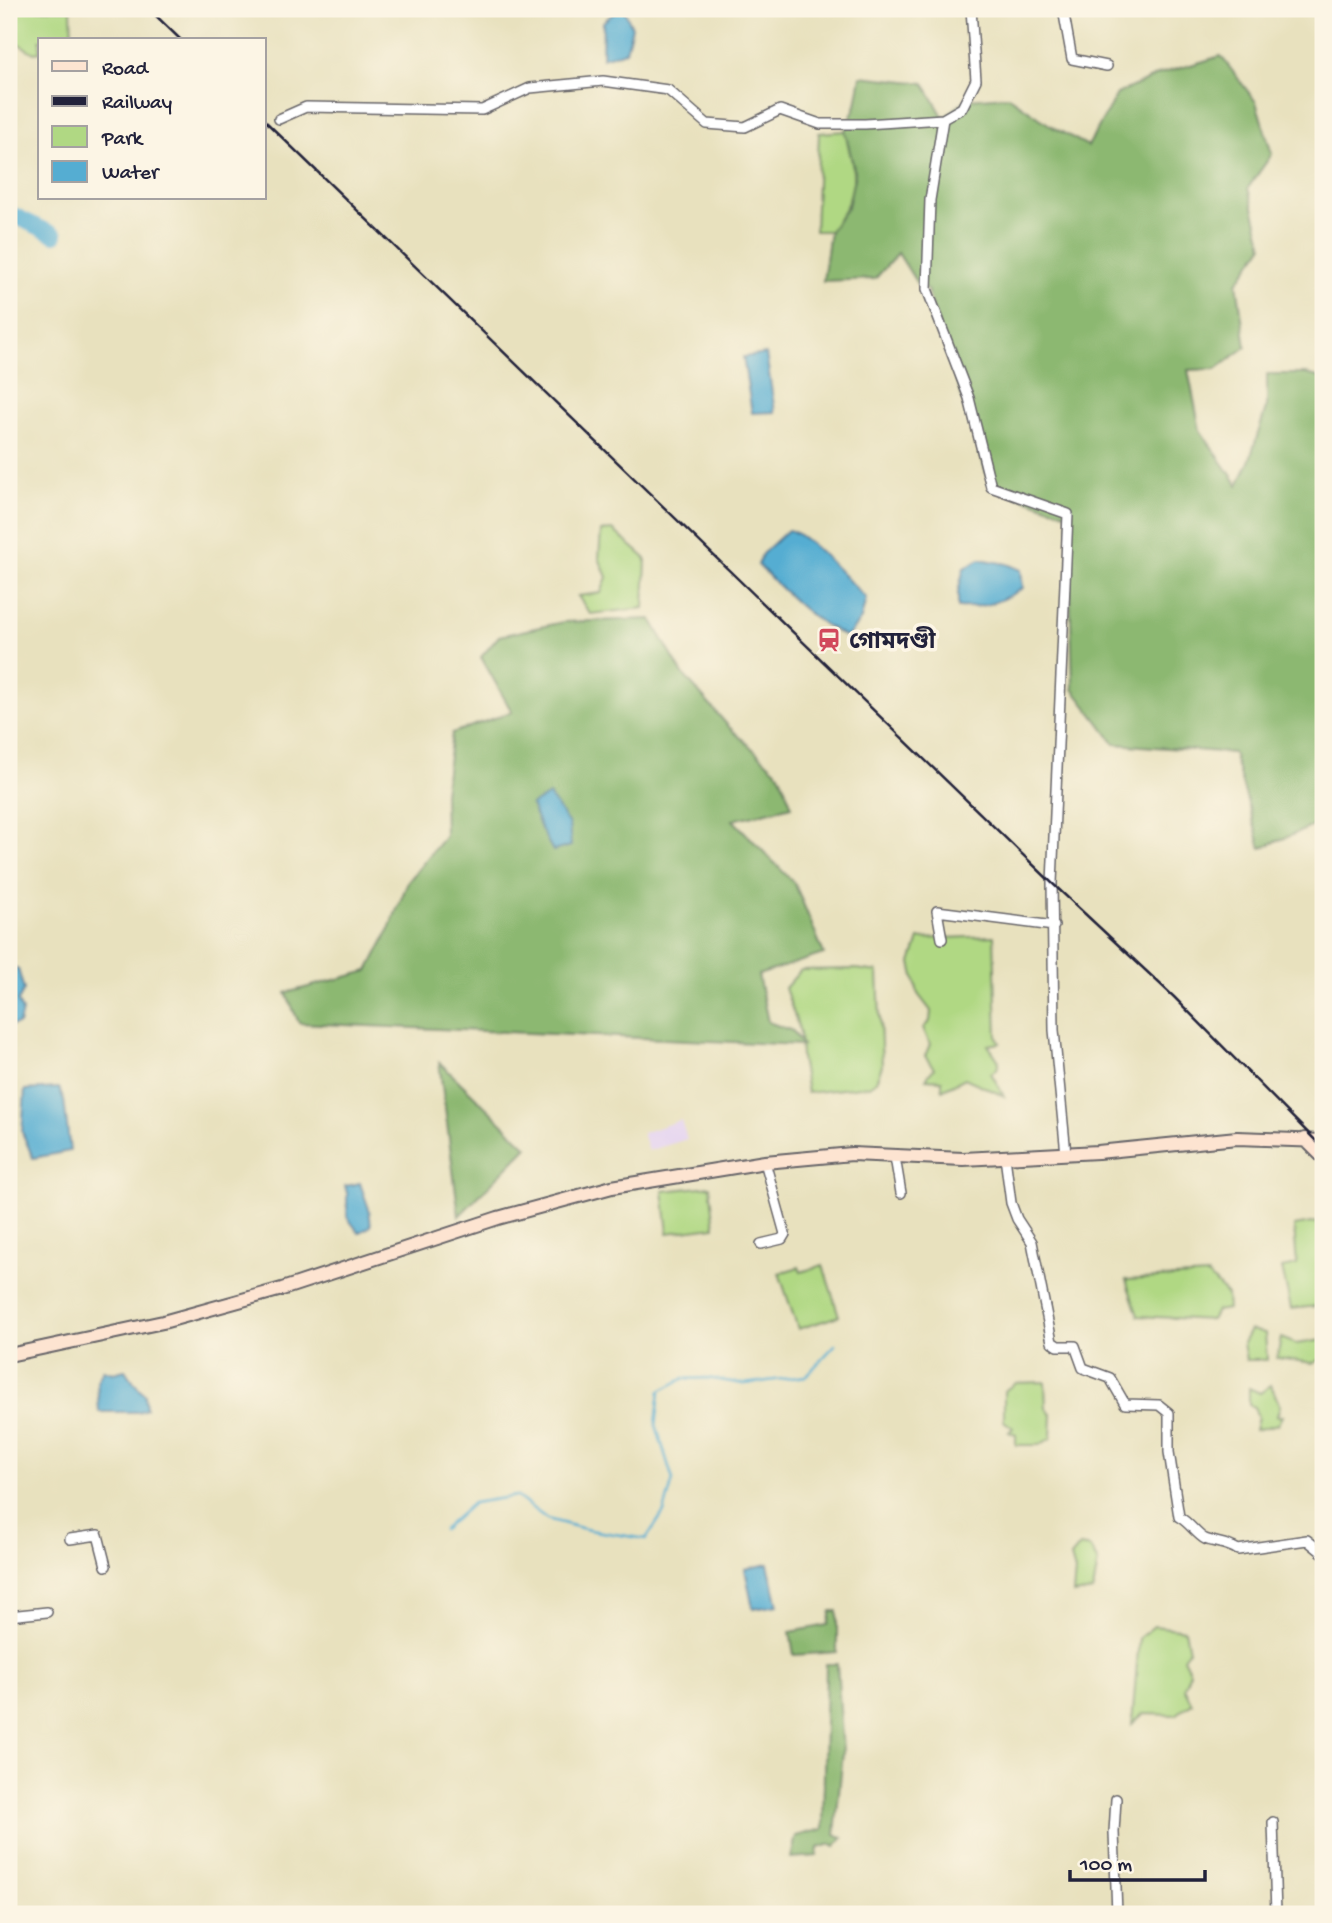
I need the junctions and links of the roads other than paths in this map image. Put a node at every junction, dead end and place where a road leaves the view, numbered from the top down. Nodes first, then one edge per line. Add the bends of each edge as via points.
1 (971, 9) edge
2 (1063, 9) edge
3 (1107, 66) dead end
4 (943, 119) junction
5 (279, 120) dead end
6 (1054, 926) junction
7 (942, 939) dead end
8 (1305, 1139) junction
9 (1323, 1141) edge
10 (1066, 1154) junction
11 (895, 1157) junction
12 (1006, 1157) junction
13 (1323, 1157) edge
14 (765, 1161) junction
15 (901, 1194) dead end
16 (761, 1244) dead end
17 (9, 1355) edge
18 (69, 1539) dead end
19 (1323, 1553) edge
20 (106, 1566) dead end
21 (47, 1612) dead end
22 (9, 1616) edge
23 (1116, 1799) dead end
24 (1273, 1822) dead end
25 (1117, 1914) edge
26 (1276, 1914) edge

1 - 4 street via 976,80 962,108
2 - 3 street via 1072,59
4 - 5 street via 820,124 780,110 746,127 707,124 668,90 603,81 530,88 482,110 306,107
4 - 6 street via 930,200 927,289 969,398 991,487 1068,514
6 - 7 street via 937,911
6 - 10 street via 1054,1030
8 - 9 main road
8 - 10 main road via 1237,1138
8 - 13 main road
10 - 12 main road
11 - 12 main road
11 - 14 main road via 852,1154
11 - 15 street
12 - 19 street via 1011,1203 1033,1245 1052,1342 1074,1346 1083,1368 1110,1378 1125,1404 1159,1405 1170,1413 1179,1517 1204,1538 1238,1550 1307,1540
14 - 16 street via 785,1234
14 - 17 main road via 612,1186 282,1289 163,1322
18 - 20 street via 97,1535
21 - 22 street
23 - 25 street
24 - 26 street

